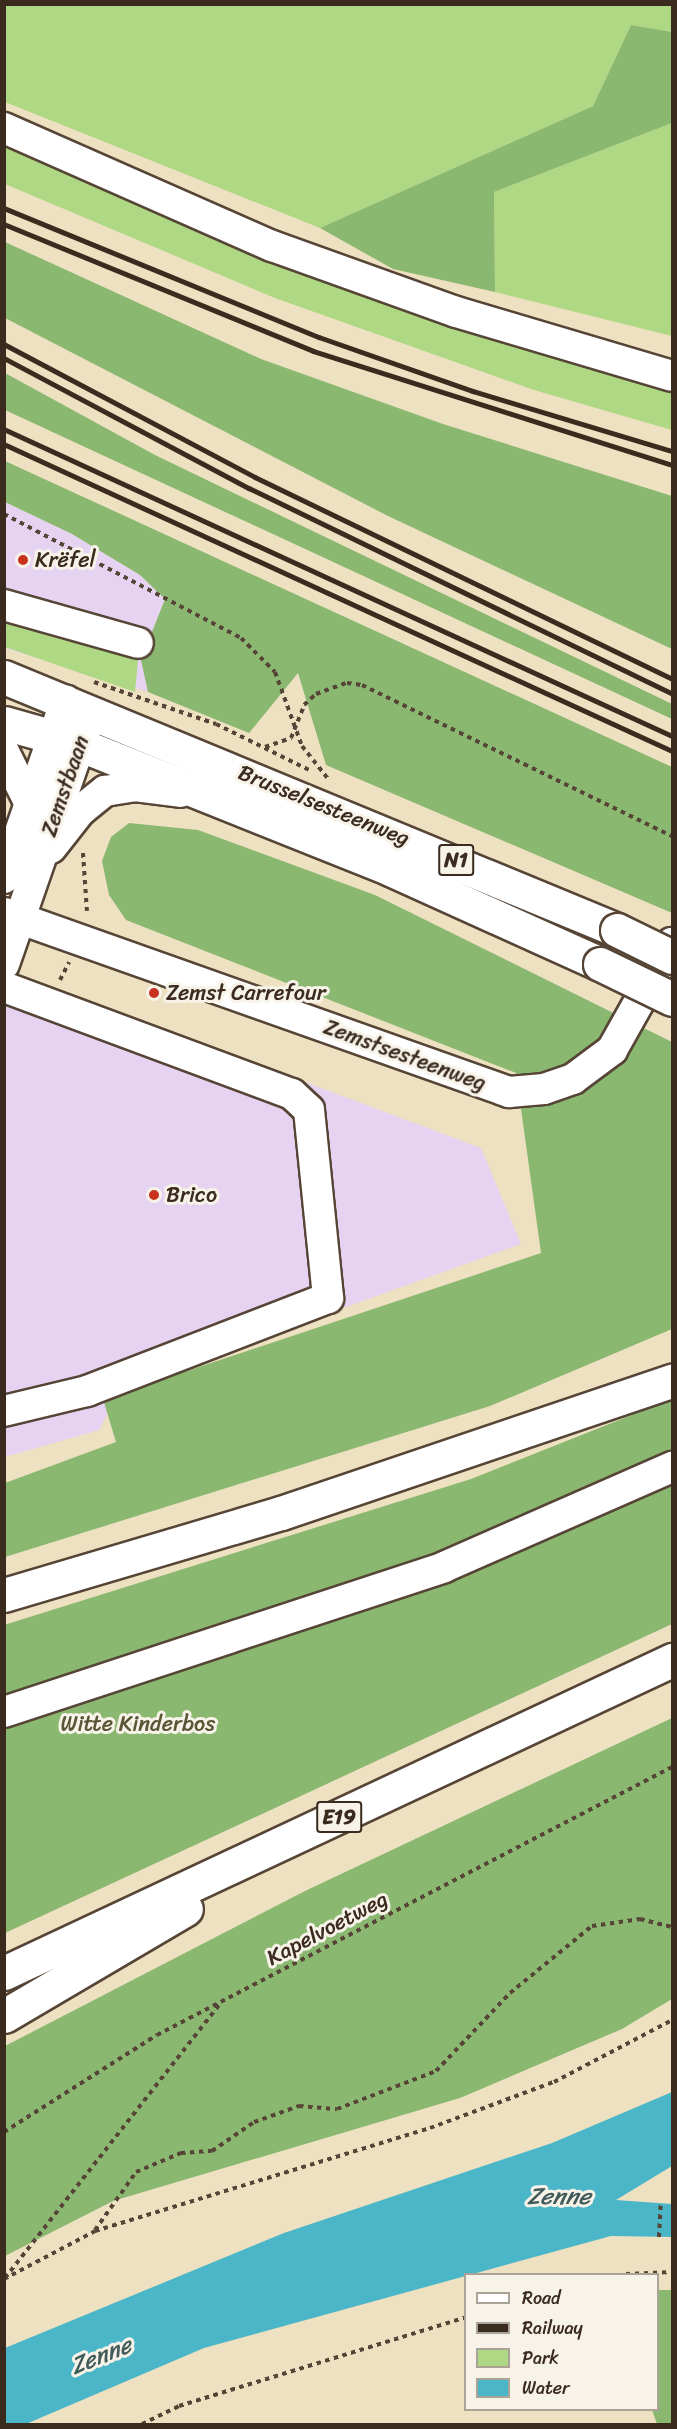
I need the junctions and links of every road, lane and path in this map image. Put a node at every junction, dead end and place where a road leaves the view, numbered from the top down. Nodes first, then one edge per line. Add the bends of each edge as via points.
1 (4, 128) edge
2 (672, 376) edge
3 (4, 514) edge
4 (4, 605) edge
5 (138, 643) dead end
6 (4, 677) edge
7 (141, 697) dead end
8 (79, 705) junction
9 (4, 723) edge
10 (297, 726) junction
11 (66, 741) junction
12 (265, 748) junction
13 (4, 752) edge
14 (200, 795) junction
15 (30, 804) junction
16 (672, 836) edge
17 (13, 838) edge
18 (87, 840) dead end
19 (39, 861) junction
20 (4, 878) edge
21 (87, 911) dead end
22 (12, 916) edge
23 (672, 943) edge
24 (672, 957) edge
25 (4, 964) edge
26 (4, 987) edge
27 (672, 999) edge
28 (672, 1381) edge
29 (4, 1411) edge
30 (672, 1467) edge
31 (4, 1595) edge
32 (672, 1660) edge
33 (4, 1712) edge
34 (672, 1767) edge
35 (358, 1808) junction
36 (672, 1927) edge
37 (4, 1973) edge
38 (223, 2001) junction
39 (4, 2016) edge
40 (672, 2020) edge
41 (4, 2132) edge
42 (661, 2203) dead end
43 (95, 2231) junction
44 (659, 2237) dead end
45 (672, 2272) edge
46 (649, 2273) edge
47 (4, 2279) edge
48 (464, 2317) edge
49 (142, 2424) edge

1 - 2 street via 282,250 456,312
3 - 10 path via 241,638 275,672
4 - 5 street
6 - 8 main road, Brusselsesteenweg / N1
7 - 12 path
8 - 11 street, Zemstbaan
8 - 24 main road, Brusselsesteenweg / N1, bridge via 617,930
9 - 11 main road, Brusselsesteenweg / N1
10 - 12 path via 282,744
10 - 12 path via 302,746 330,781
10 - 16 path via 304,705 316,694 347,683 362,685
11 - 14 main road, Brusselsesteenweg / N1
11 - 15 street, Zemstbaan
11 - 19 street, Zemstbaan
13 - 15 street, Zemstbaan
14 - 19 street, Zemstbaan via 135,786 105,791 80,811
14 - 27 main road, Brusselsesteenweg / N1, bridge via 390,869
15 - 17 street, Zemstbaan
17 - 20 street, Zemstbaan
18 - 21 path via 80,864
19 - 22 street, Zemstbaan
22 - 23 street, Zemstsesteenweg via 480,1083 527,1092 573,1079 612,1050
22 - 25 street, Zemstbaan
26 - 29 street via 292,1094 309,1110 327,1298 87,1391
28 - 31 main road via 281,1513
30 - 33 street via 444,1568
32 - 35 main road, E19
34 - 38 path, Kapelvoetweg
35 - 37 main road, E19
35 - 39 main road
36 - 43 path via 640,1919 592,1926 510,1993 436,2071 358,2104 337,2109 299,2106 254,2122 212,2151 181,2152 136,2172
38 - 41 path, Kapelvoetweg via 157,2035
38 - 47 path
40 - 43 path via 554,2082 430,2128
42 - 44 path
43 - 47 path
45 - 46 path
48 - 49 path via 179,2406

